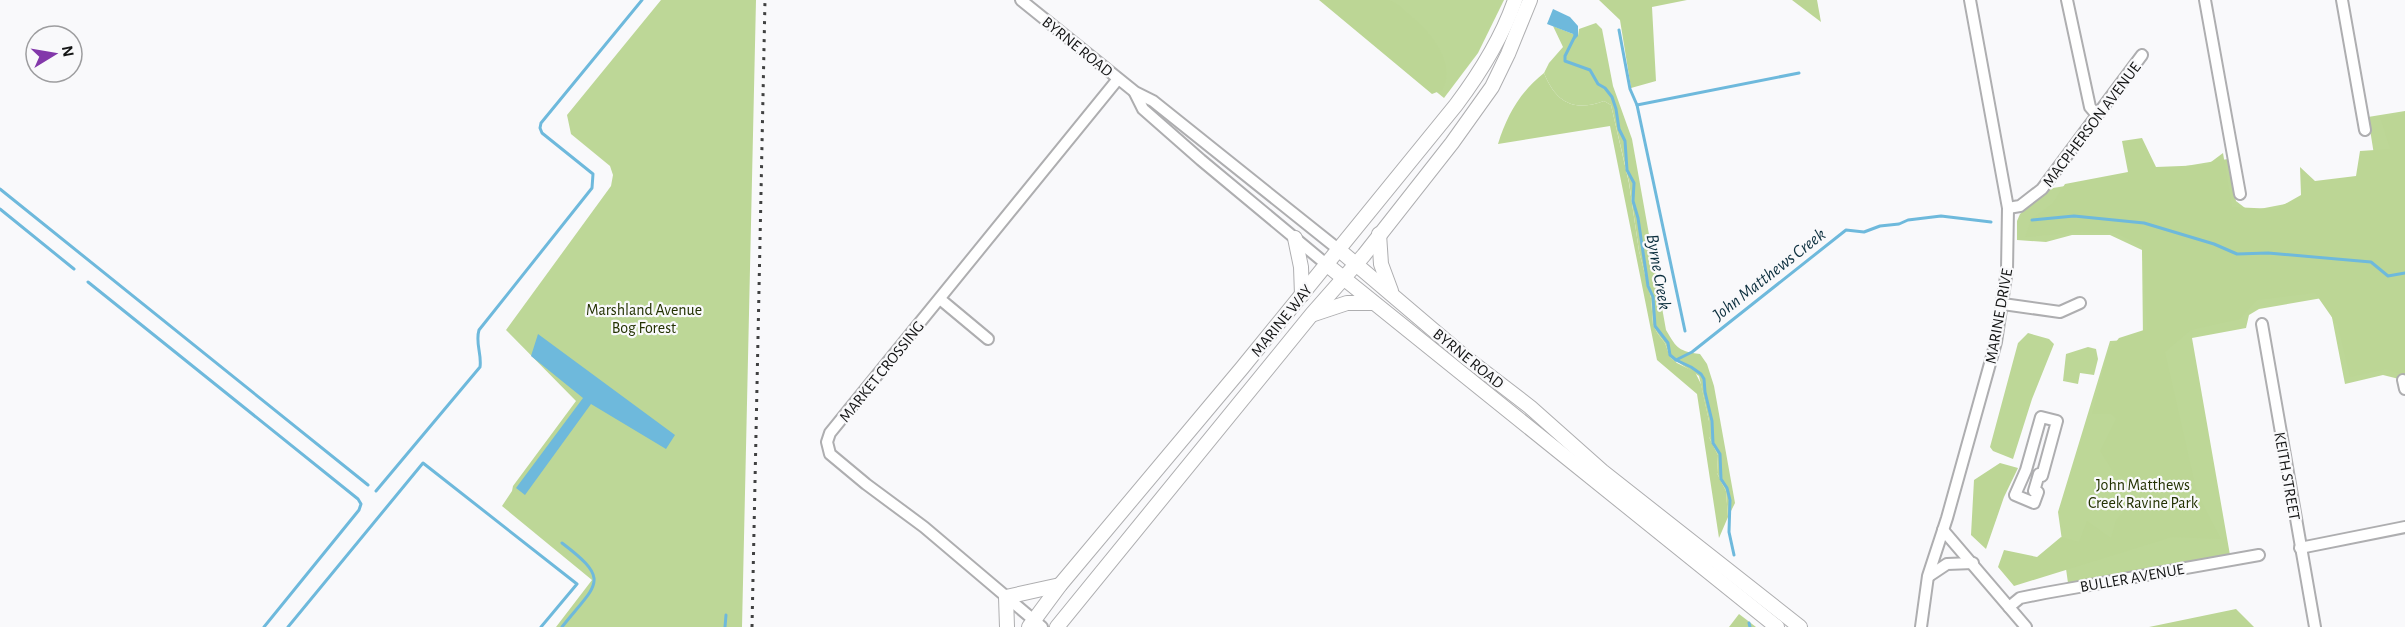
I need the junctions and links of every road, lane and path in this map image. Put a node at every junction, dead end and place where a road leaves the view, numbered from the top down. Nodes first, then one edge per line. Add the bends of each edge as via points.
1 (1021, 0) edge
2 (1515, 0) edge
3 (1530, 0) edge
4 (1970, 0) edge
5 (2067, 0) edge
6 (2205, 0) edge
7 (2342, 0) edge
8 (2142, 55) dead end
9 (1118, 79) junction
10 (1135, 92) junction
11 (2096, 114) junction
12 (2365, 130) dead end
13 (2240, 194) dead end
14 (2008, 208) junction
15 (1379, 234) junction
16 (1295, 238) junction
17 (1338, 249) junction
18 (1326, 264) junction
19 (1356, 264) junction
20 (1344, 278) junction
21 (1392, 293) junction
22 (1302, 295) junction
23 (940, 299) junction
24 (1372, 303) junction
25 (2080, 303) dead end
26 (2003, 304) junction
27 (1312, 314) junction
28 (2262, 324) dead end
29 (988, 339) dead end
30 (2034, 503) joint
31 (2405, 527) edge
32 (1943, 530) junction
33 (2300, 548) junction
34 (2259, 555) dead end
35 (1973, 563) junction
36 (1928, 576) junction
37 (1060, 585) junction
38 (1006, 597) junction
39 (2009, 607) junction
40 (1035, 625) edge
41 (1007, 627) edge
42 (1058, 627) edge
43 (1777, 627) edge
44 (1800, 627) edge
45 (1921, 627) edge
46 (2026, 627) edge
47 (2315, 627) edge

1 - 9 street, BYRNE ROAD
2 - 17 main road, MARINE WAY via 1478,75
3 - 15 main road, MARINE WAY via 1492,87
4 - 14 street, MARINE DRIVE
5 - 11 street via 2090,107
6 - 13 street
7 - 12 street
8 - 11 street, MACPHERSON AVENUE
9 - 10 street, BYRNE ROAD
9 - 23 street, MARKET CROSSING
10 - 16 street, BYRNE ROAD via 1143,109
10 - 17 street, BYRNE ROAD via 1153,101
11 - 14 street, MACPHERSON AVENUE via 2042,189 2020,206
14 - 26 street, MARINE DRIVE
15 - 19 main road, MARINE WAY
15 - 21 main road via 1381,264
16 - 18 street, BYRNE ROAD
16 - 22 main road
17 - 18 main road, MARINE WAY
17 - 19 main road, BYRNE ROAD
18 - 20 main road, BYRNE ROAD
18 - 22 main road, MARINE WAY
19 - 20 main road, MARINE WAY
19 - 21 main road, BYRNE ROAD
20 - 24 main road, BYRNE ROAD
20 - 27 main road, MARINE WAY
21 - 44 main road, BYRNE ROAD via 1602,471
22 - 37 main road, MARINE WAY
23 - 29 street
23 - 38 street, MARKET CROSSING via 830,433 827,442 830,454
24 - 27 main road via 1347,303
24 - 43 main road, BYRNE ROAD
25 - 26 street via 2060,312
26 - 32 street, MARINE DRIVE
27 - 42 main road, MARINE WAY
28 - 33 street, KEITH STREET
30 - 30 street via 2015,495 2041,417 2056,421 2042,476 2039,474 2034,491 2038,492
31 - 33 street
32 - 35 street
32 - 36 street, MARINE DRIVE
33 - 47 street, KEITH STREET
34 - 39 street, BULLER AVENUE via 2028,596
35 - 36 street via 1947,564
35 - 39 street
36 - 45 street, MARINE DRIVE
37 - 38 main road
37 - 40 main road, MARINE WAY
38 - 40 street, MARKET CROSSING
38 - 41 main road
39 - 46 street

